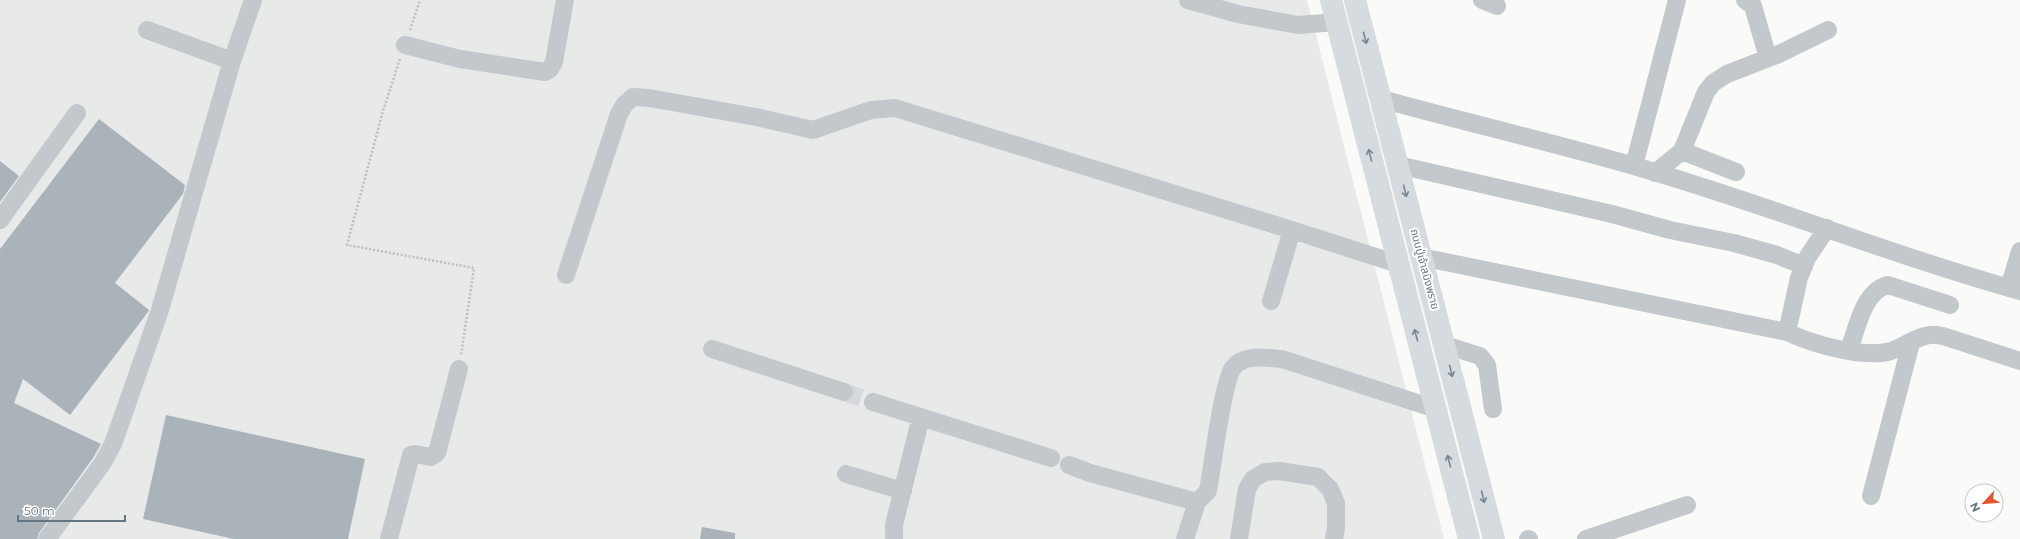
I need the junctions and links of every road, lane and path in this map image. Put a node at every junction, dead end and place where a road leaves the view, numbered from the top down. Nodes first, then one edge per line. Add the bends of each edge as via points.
1 (253, 0) edge
2 (420, 0) edge
3 (564, 0) edge
4 (1188, 0) edge
5 (1332, 0) edge
6 (1677, 0) edge
7 (1745, 0) edge
8 (1357, 8) edge
9 (1337, 22) junction
10 (147, 30) dead end
11 (1828, 30) dead end
12 (405, 46) junction
13 (1768, 58) junction
14 (232, 61) junction
15 (1381, 99) junction
16 (77, 113) dead end
17 (1682, 151) junction
18 (1398, 165) junction
19 (1634, 166) junction
20 (1736, 172) dead end
21 (1655, 173) junction
22 (0, 220) edge
23 (1826, 228) junction
24 (1292, 230) junction
25 (2020, 251) edge
26 (1421, 256) junction
27 (1398, 264) junction
28 (1804, 266) junction
29 (566, 275) dead end
30 (2015, 290) edge
31 (1271, 301) dead end
32 (1950, 305) dead end
33 (1787, 332) junction
34 (1911, 343) junction
35 (1445, 345) junction
36 (712, 350) dead end
37 (1849, 350) junction
38 (2020, 362) edge
39 (459, 369) joint
40 (844, 392) tunnel mouth
41 (873, 402) tunnel mouth
42 (1436, 409) junction
43 (1493, 409) dead end
44 (922, 417) junction
45 (1051, 458) dead end
46 (1069, 465) dead end
47 (846, 474) dead end
48 (903, 491) junction
49 (1871, 496) dead end
50 (1197, 502) junction
51 (1687, 505) dead end
52 (47, 539) edge
53 (389, 539) edge
54 (894, 539) edge
55 (1186, 539) edge
56 (1239, 539) edge
57 (1334, 539) edge
58 (1469, 539) edge
59 (1494, 539) edge
60 (1586, 539) edge

1 - 14 street
2 - 12 path
3 - 12 street via 554,62 545,72 460,59
4 - 9 street via 1238,14 1298,25
5 - 9 main road
6 - 19 street
7 - 13 street via 1753,6
8 - 9 main road
8 -> 15 main road, ถนนปู่เจ้าสมิงพราย
27 -> 9 main road
10 - 14 street
11 - 13 street
12 - 39 path via 383,111 347,245 474,268
13 - 17 street via 1727,74 1713,83 1706,92
14 - 52 street via 160,310 113,444 102,464
15 - 18 main road, ถนนปู่เจ้าสมิงพราย
15 - 19 street
16 - 22 street
17 - 20 street
17 - 21 street
18 -> 26 main road, ถนนปู่เจ้าสมิงพราย
18 - 28 street via 1734,243 1777,255
19 - 21 street
21 - 23 street
23 - 28 street
23 - 30 street via 1959,274
24 - 27 street
24 - 29 street via 895,108 871,110 813,130 741,114 633,97 619,114
24 - 31 street
25 - 30 street
26 - 33 street
26 - 35 main road, ถนนปู่เจ้าสมิงพราย
42 -> 27 main road
28 - 33 street
32 - 37 street via 1888,285 1880,287 1871,294
33 - 37 street via 1806,342
34 - 37 street via 1890,351 1870,353
34 - 38 street via 1931,334 1944,336
34 - 49 street
35 - 43 street via 1480,356 1486,366
35 -> 59 main road, ถนนปู่เจ้าสมิงพราย
36 - 40 street
39 - 53 street via 437,453 431,457 411,455
41 - 44 street
42 - 50 street via 1282,359 1256,357 1242,361 1233,368 1226,386 1208,491
58 -> 42 main road
44 - 45 street
44 - 48 street
46 - 50 street
47 - 48 street
48 - 54 street via 894,525
50 - 55 street
51 - 60 street
56 - 57 street via 1247,489 1253,479 1265,472 1279,471 1318,478 1330,489 1336,503

